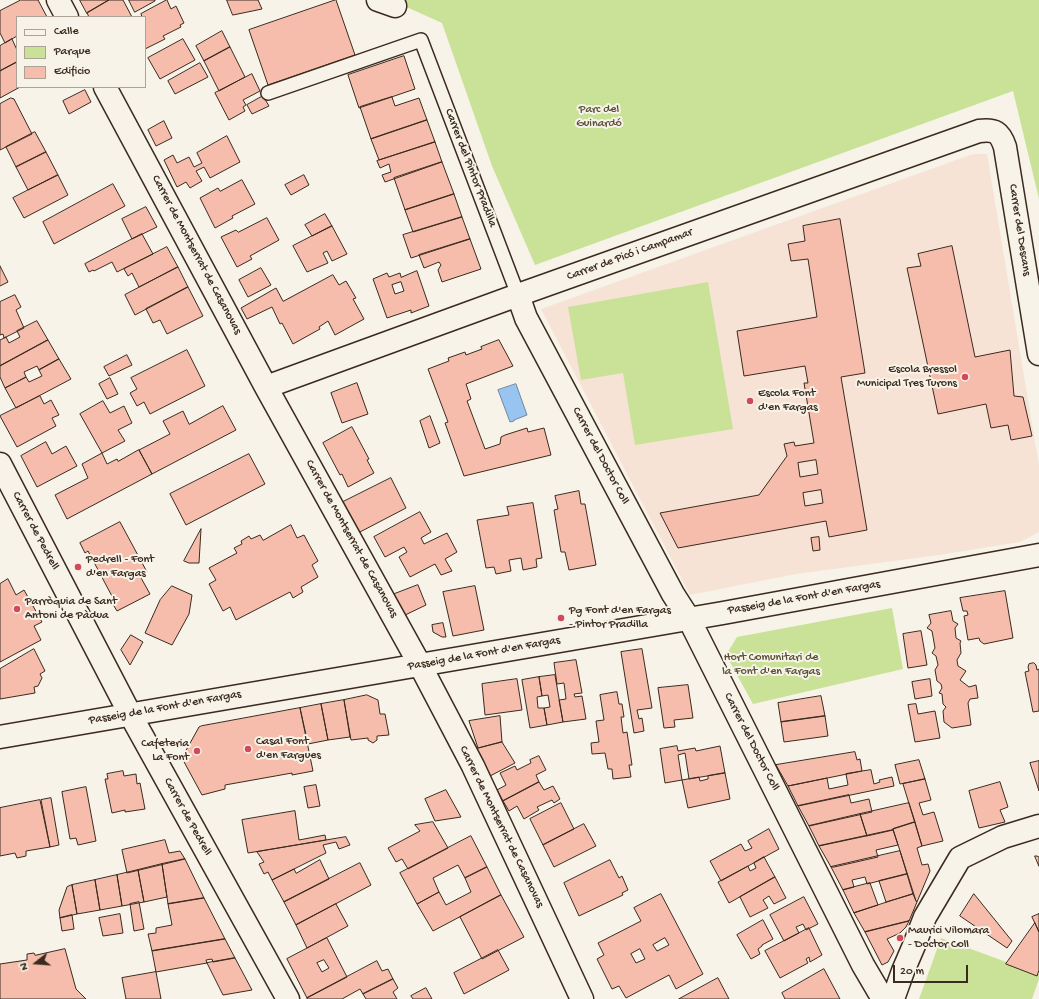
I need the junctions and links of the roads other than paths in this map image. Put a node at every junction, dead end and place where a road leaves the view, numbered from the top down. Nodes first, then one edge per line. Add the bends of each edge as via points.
1 (58, 0) edge
2 (66, 16) edge
3 (106, 88) edge
4 (268, 93) dead end
5 (996, 131) joint
6 (518, 295) junction
7 (1039, 354) edge
8 (266, 386) junction
9 (0, 464) edge
10 (1039, 555) edge
11 (689, 619) junction
12 (420, 665) junction
13 (130, 714) junction
14 (0, 737) edge
15 (1039, 826) edge
16 (288, 999) edge
17 (582, 999) edge
18 (883, 999) edge
19 (893, 999) edge

1 - 2 street
3 - 8 street, Carrer de Montserrat de Casanovas
4 - 6 lane, Carrer del Pintor Pradilla via 421,40
5 - 6 street, Carrer de Picó i Campamar via 979,131
5 - 7 street, Carrer del Descans via 1005,147
6 - 8 street, Carrer de Picó i Campamar
6 - 11 street, Carrer del Doctor Coll via 530,325 673,594
8 - 12 street, Carrer de Montserrat de Casanovas
9 - 13 street, Carrer de Pedrell
10 - 11 street, Passeig de la Font d'en Fargas
11 - 12 street, Passeig de la Font d'en Fargas
11 - 18 street, Carrer del Doctor Coll via 862,965
12 - 13 street, Passeig de la Font d'en Fargas
12 - 17 street, Carrer de Montserrat de Casanovas via 473,766
13 - 14 street, Passeig de la Font d'en Fargas
13 - 16 street, Carrer de Pedrell
15 - 19 street via 1003,837 960,858 925,918

